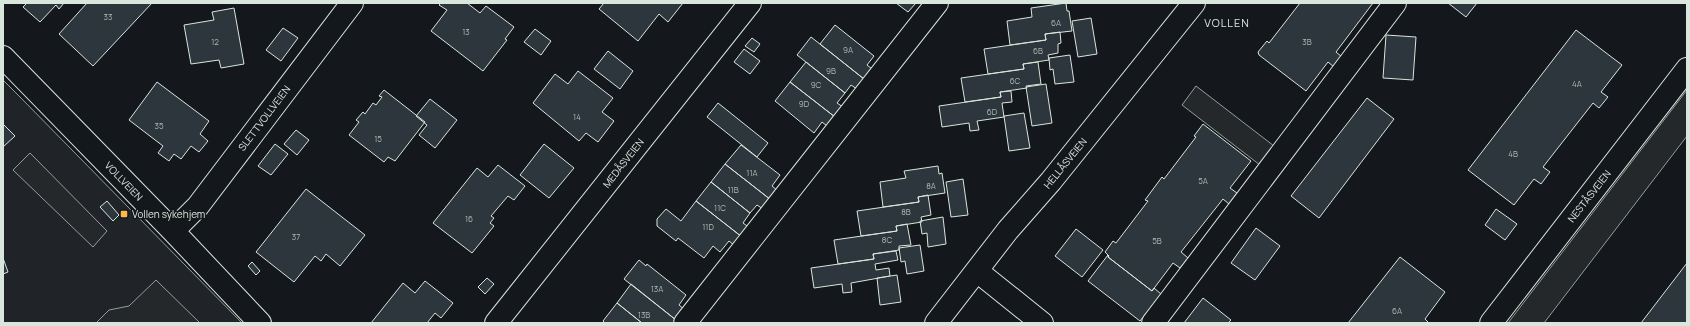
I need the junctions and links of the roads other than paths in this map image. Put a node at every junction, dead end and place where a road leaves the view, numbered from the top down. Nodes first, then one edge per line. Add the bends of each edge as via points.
1 (352, 3) edge
2 (750, 3) edge
3 (937, 3) edge
4 (1194, 3) edge
5 (1395, 3) edge
6 (3, 57) edge
7 (1687, 69) edge
8 (173, 231) junction
9 (977, 271) junction
10 (260, 323) edge
11 (496, 323) edge
12 (685, 323) edge
13 (936, 323) edge
14 (1042, 323) edge
15 (1153, 323) edge
16 (1491, 323) edge

1 - 8 street, SLETTVOLLVEIEN via 198,206
2 - 11 street, MEDÅSVEIEN
3 - 12 street
4 - 9 street, HELLÅSVEIEN
5 - 15 street
6 - 8 street, VOLLVEIEN
7 - 16 street, NESTÅSVEIEN
8 - 10 street, VOLLVEIEN
9 - 13 street, HELLÅSVEIEN
9 - 14 street

